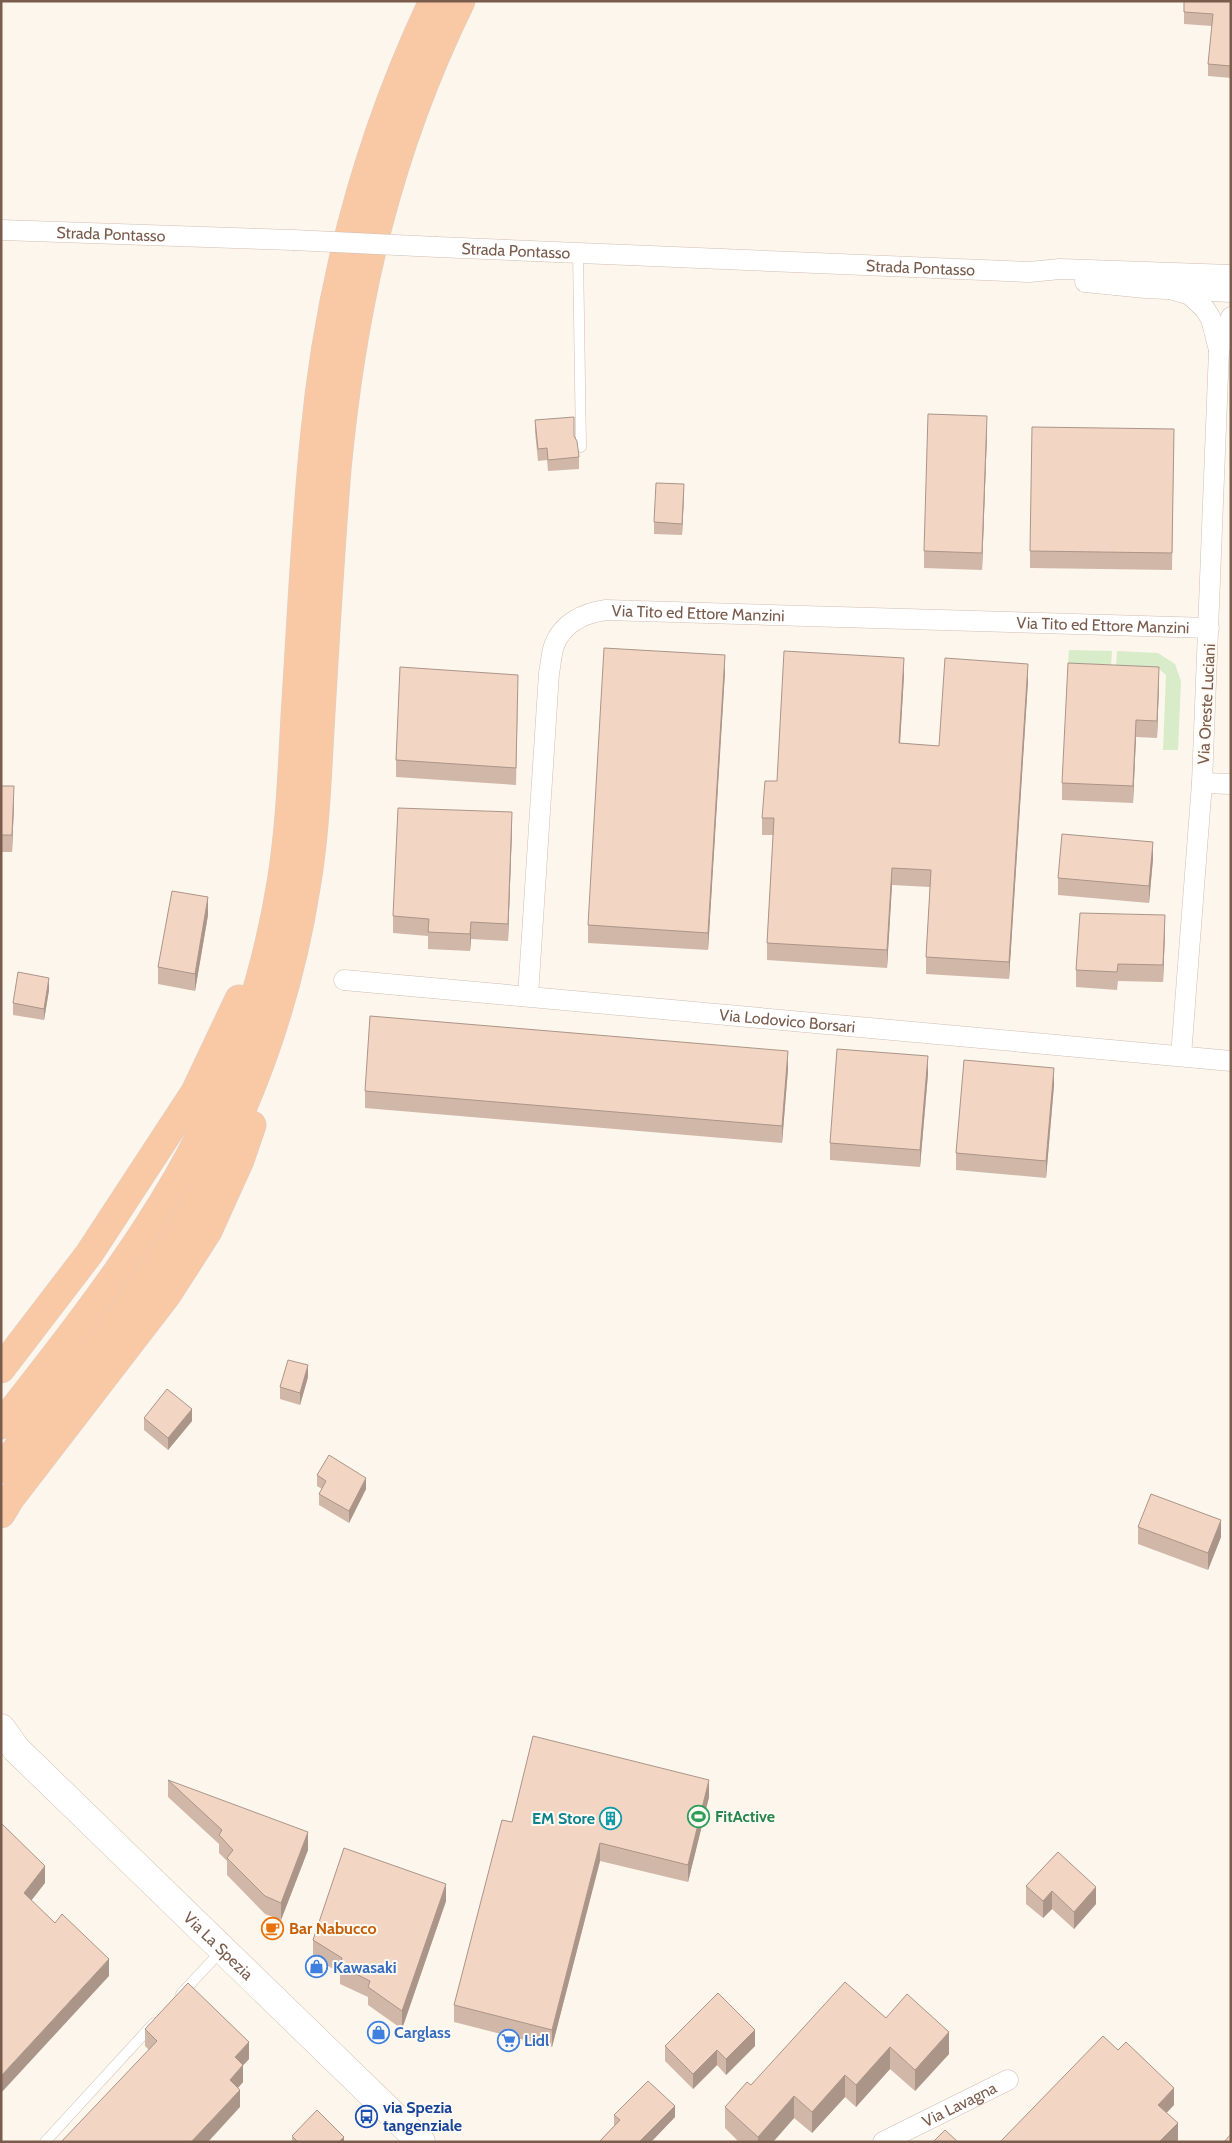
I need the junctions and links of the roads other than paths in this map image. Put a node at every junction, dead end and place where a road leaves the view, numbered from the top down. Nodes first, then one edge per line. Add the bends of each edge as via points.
1 (432, 1) edge
2 (461, 1) edge
3 (1, 230) edge
4 (578, 252) junction
5 (1029, 272) junction
6 (1229, 285) edge
7 (1170, 289) junction
8 (1231, 317) edge
9 (1219, 350) junction
10 (581, 447) dead end
11 (1209, 628) junction
12 (1202, 783) junction
13 (1231, 784) edge
14 (294, 883) junction
15 (344, 980) dead end
16 (528, 996) junction
17 (1181, 1056) junction
18 (1231, 1061) edge
19 (1, 1369) edge
20 (1, 1425) edge
21 (1, 1469) edge
22 (1, 1514) edge
23 (6, 1740) edge
24 (223, 1950) junction
25 (177, 1999) edge
26 (163, 2013) edge
27 (1008, 2080) dead end
28 (45, 2142) edge
29 (421, 2142) edge
30 (883, 2142) edge

1 - 14 highway via 399,79 363,182 342,261 324,353 312,467 291,791
2 - 14 highway via 424,84 392,174 368,263 349,359 336,478 314,820
3 - 4 street, Strada Pontasso, bridge
4 - 5 street, Strada Pontasso
4 - 10 lane
5 - 6 street, Strada Pontasso via 1105,270
5 - 7 street, Strada Pontasso via 1064,280
6 - 7 street, Strada Pontasso
6 - 9 street
7 - 9 street, Via Oreste Luciani via 1190,295 1205,309
8 - 9 street, Via Oreste Luciani
9 - 11 street, Via Oreste Luciani
11 - 12 street, Via Oreste Luciani
11 - 16 street, Via Tito ed Ettore Manzini via 606,610 580,616 562,632 554,646 549,673
12 - 13 street
12 - 17 street, Via Oreste Luciani
14 - 19 highway via 195,1092 89,1254
14 - 20 highway via 268,945 244,1031 201,1136 160,1210 122,1268
14 - 21 highway via 294,950 270,1034 239,1117 210,1176 127,1306
14 - 22 highway via 308,896 303,949 280,1048 240,1160 208,1231 167,1295
15 - 16 street, Via Lodovico Borsari
16 - 17 street, Via Lodovico Borsari
17 - 18 street, Via Lodovico Borsari
23 - 24 main road, Via La Spezia
24 - 25 lane
24 - 29 main road, Via La Spezia
26 - 28 lane
27 - 30 street, Via Lavagna

